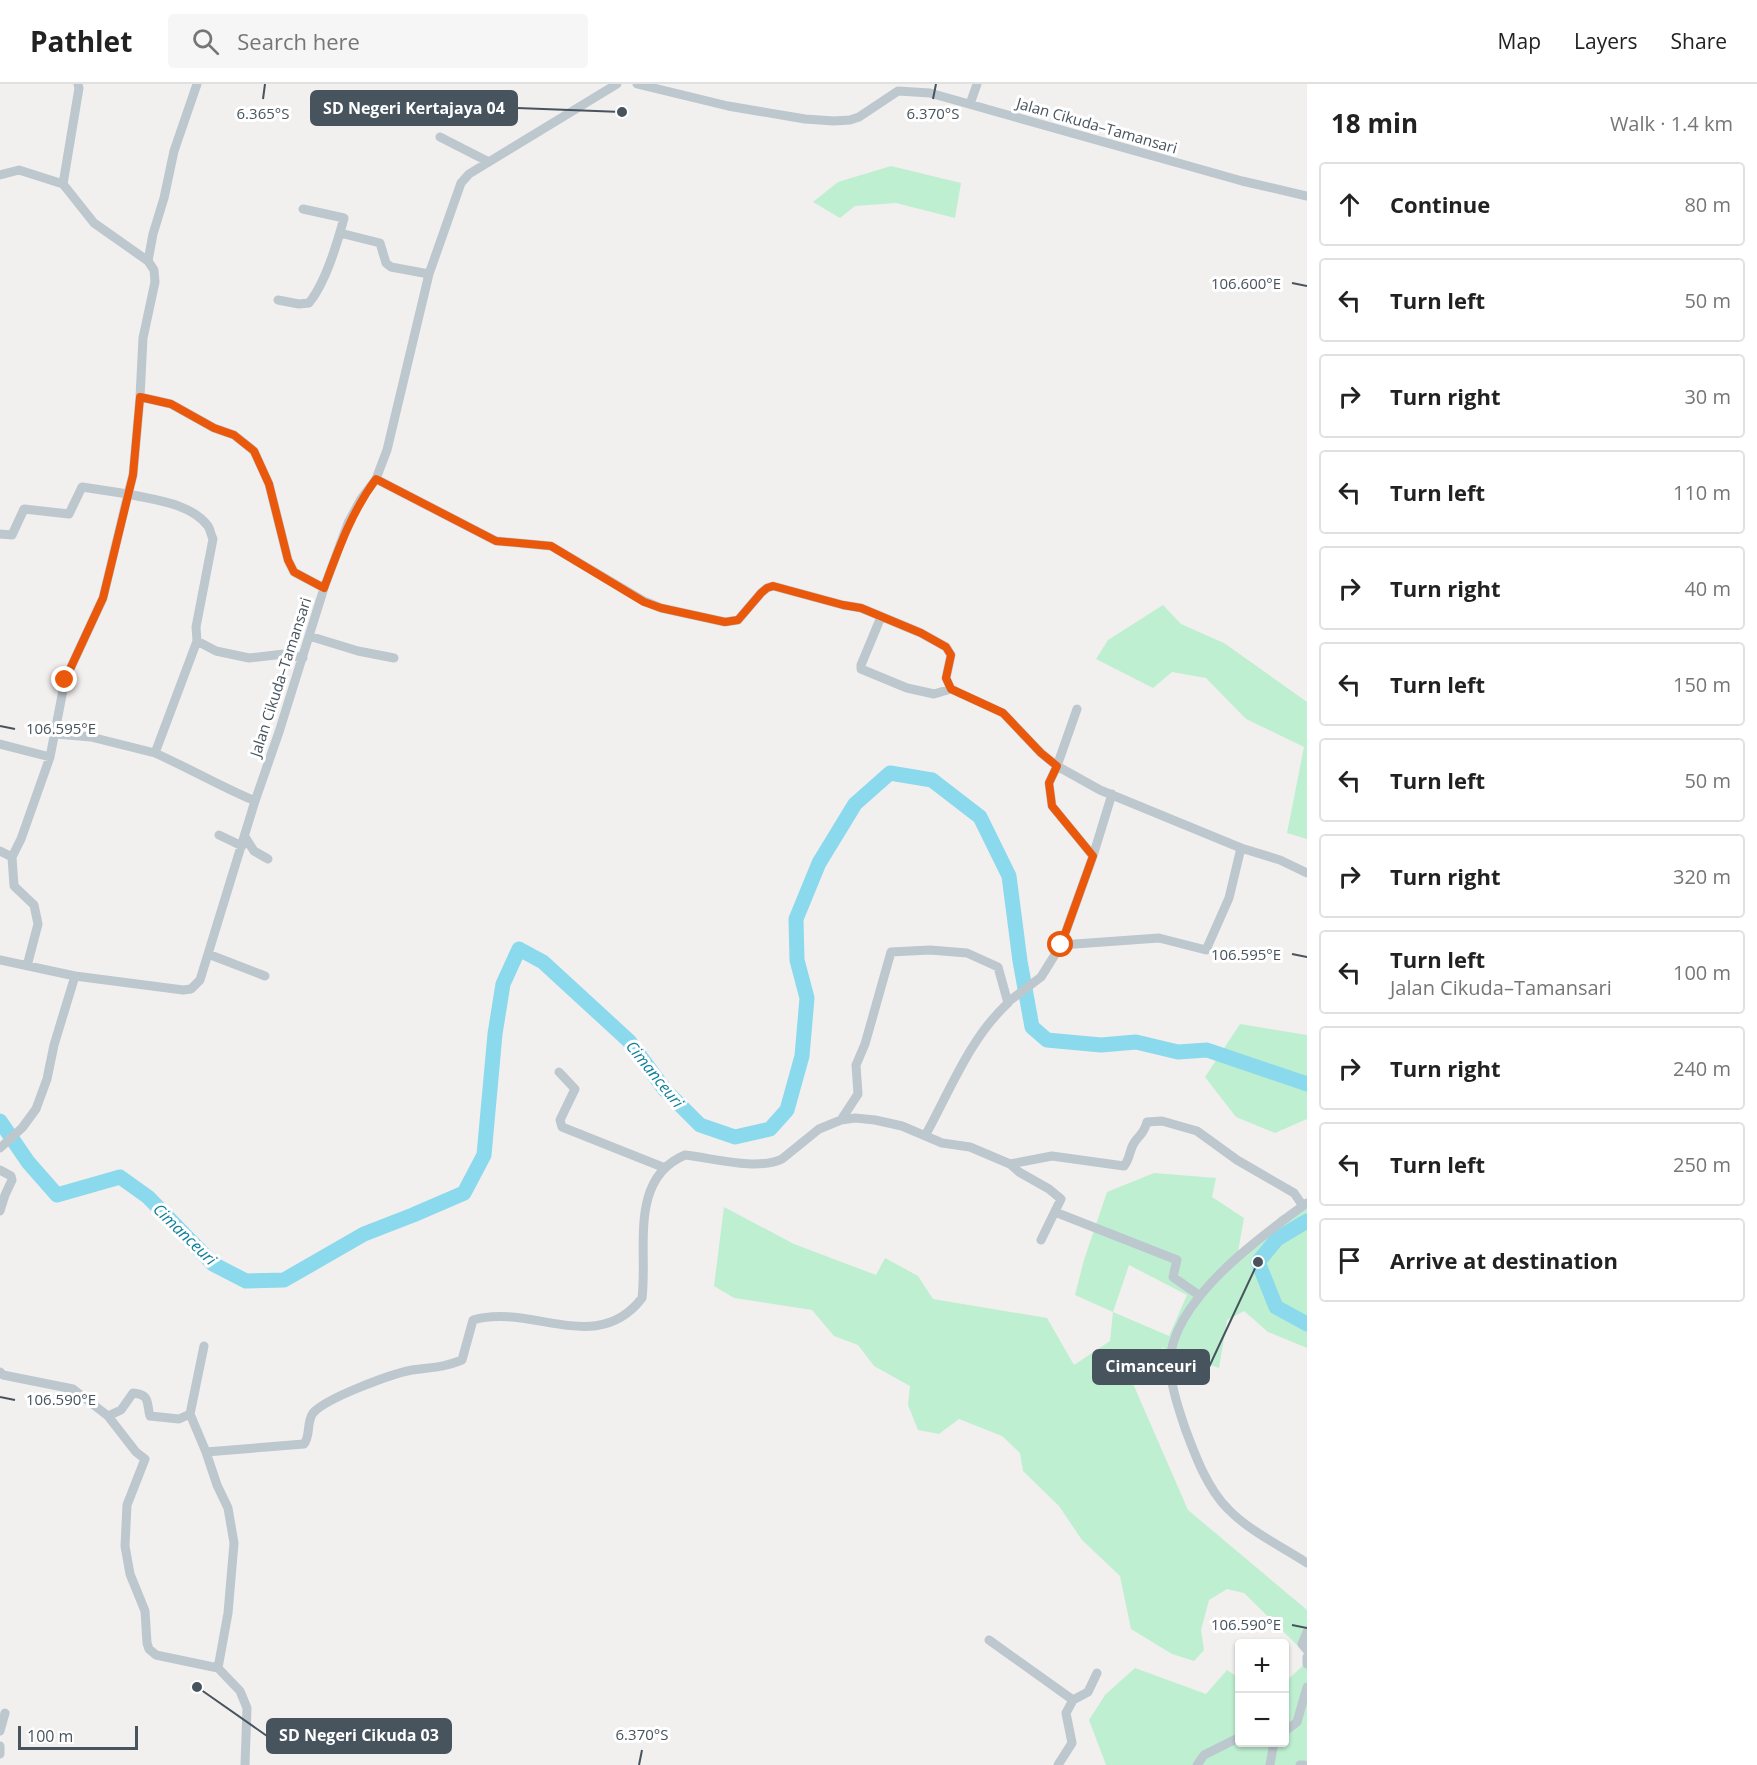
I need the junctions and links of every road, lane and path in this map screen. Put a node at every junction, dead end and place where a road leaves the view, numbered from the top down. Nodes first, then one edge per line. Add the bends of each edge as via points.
1 (78, 84) edge
2 (197, 84) edge
3 (617, 84) edge
4 (637, 84) edge
5 (977, 84) edge
6 (897, 88) edge
7 (970, 104) junction
8 (440, 137) dead end
9 (489, 162) junction
10 (0, 175) edge
11 (63, 184) junction
12 (1307, 196) edge
13 (303, 209) dead end
14 (340, 233) junction
15 (148, 261) junction
16 (429, 274) junction
17 (278, 300) dead end
18 (140, 397) junction
19 (376, 479) junction
20 (128, 494) junction
21 (0, 534) edge
22 (324, 588) junction
23 (881, 617) junction
24 (309, 636) junction
25 (197, 641) junction
26 (303, 658) junction
27 (394, 658) dead end
28 (951, 689) junction
29 (1077, 709) dead end
30 (56, 734) junction
31 (0, 744) edge
32 (155, 753) junction
33 (51, 757) junction
34 (1057, 766) junction
35 (1112, 794) junction
36 (255, 801) junction
37 (219, 835) dead end
38 (243, 841) junction
39 (1241, 848) junction
40 (0, 851) edge
41 (1093, 856) junction
42 (12, 857) junction
43 (268, 859) dead end
44 (1307, 873) edge
45 (1061, 945) junction
46 (208, 954) junction
47 (0, 960) edge
48 (27, 966) junction
49 (75, 976) junction
50 (265, 976) dead end
51 (1008, 1002) dead end
52 (559, 1072) dead end
53 (841, 1120) junction
54 (925, 1136) junction
55 (0, 1148) edge
56 (1010, 1164) junction
57 (665, 1168) junction
58 (0, 1170) edge
59 (1305, 1205) edge
60 (0, 1211) edge
61 (1055, 1212) junction
62 (1041, 1240) dead end
63 (1200, 1296) junction
64 (204, 1346) dead end
65 (0, 1372) edge
66 (189, 1414) junction
67 (108, 1416) junction
68 (207, 1452) junction
69 (1307, 1563) edge
70 (1307, 1632) edge
71 (989, 1641) dead end
72 (1307, 1650) edge
73 (1307, 1657) edge
74 (1307, 1664) edge
75 (218, 1668) junction
76 (1097, 1673) dead end
77 (1307, 1687) edge
78 (1073, 1700) junction
79 (5, 1713) dead end
80 (1289, 1728) edge
81 (0, 1731) edge
82 (1235, 1739) edge
83 (0, 1746) edge
84 (1273, 1747) edge
85 (0, 1754) edge
86 (1062, 1762) edge
87 (245, 1765) edge
88 (1197, 1765) edge
89 (1270, 1765) edge

1 - 11 street
2 - 15 street via 174,151
3 - 9 street, Jalan Cikuda–Tamansari
4 - 6 street, Jalan Cikuda–Tamansari via 728,106 834,121 859,117
5 - 7 street
6 - 7 street, Jalan Cikuda–Tamansari
7 - 12 street, Jalan Cikuda–Tamansari
8 - 9 street
9 - 16 street, Jalan Cikuda–Tamansari via 460,183
10 - 11 street via 19,170
11 - 15 street via 94,223
13 - 14 street via 344,218
14 - 16 street via 380,243 391,267
14 - 17 street via 309,303
15 - 18 street via 155,282 143,338
16 - 19 street, Jalan Cikuda–Tamansari via 387,450
18 - 20 street
18 - 22 street via 171,404 234,435 254,451 269,484 294,572
19 - 22 street, Jalan Cikuda–Tamansari via 348,523
19 - 23 street via 496,541 551,546 644,602 661,608 725,622 738,620 761,593 773,586 861,608
20 - 21 street via 82,487 69,514 24,509 12,535
20 - 25 street via 191,512 208,526 213,539 196,627
20 - 30 street via 103,598 65,680
22 - 24 street, Jalan Cikuda–Tamansari
23 - 28 street via 946,647 951,655 946,678
23 - 28 street via 861,669 907,688 934,694
24 - 26 street, Jalan Cikuda–Tamansari
24 - 27 street
25 - 26 street via 216,651 249,658 284,654
25 - 32 street
26 - 36 street, Jalan Cikuda–Tamansari
28 - 34 street via 1003,713
29 - 34 street
30 - 32 street via 91,737
30 - 33 street
31 - 33 street
32 - 36 street
33 - 42 street
34 - 35 street
34 - 41 street via 1049,783 1052,806
35 - 39 street
35 - 41 street
36 - 38 street, Jalan Cikuda–Tamansari
37 - 38 street
38 - 43 street
38 - 46 street, Jalan Cikuda–Tamansari
39 - 44 street
39 - 45 street via 1229,898 1206,950 1159,938
40 - 42 street
41 - 45 street
42 - 48 street via 14,886 34,905 38,924
45 - 51 street via 1041,977
46 - 49 street, Jalan Cikuda–Tamansari via 200,980 191,989
46 - 50 street
47 - 48 street
48 - 49 street
49 - 55 street via 36,1109
52 - 57 street via 575,1089 560,1120 562,1127
53 - 54 street via 874,1120
53 - 54 street via 858,1094 856,1065 891,952 967,953 998,967 1008,1003 994,1016 958,1071
53 - 57 street via 819,1129 775,1162 757,1165 685,1155
54 - 56 street via 970,1147
56 - 59 street via 1052,1156 1124,1166 1147,1122 1162,1121 1197,1131 1294,1193
56 - 61 street via 1061,1199
57 - 68 street via 653,1185 644,1211 642,1298 614,1321 585,1328 515,1316 473,1320 462,1360 443,1368 395,1374 346,1394 312,1414 304,1444
58 - 60 street via 12,1180
59 - 63 street via 1241,1252
61 - 62 street
61 - 63 street via 1177,1260 1173,1277
63 - 69 street via 1180,1327 1170,1360 1178,1409 1193,1449 1228,1510
64 - 66 street
65 - 67 street via 73,1389
66 - 67 street via 178,1419 150,1416 148,1400 142,1394 133,1394 120,1410
66 - 68 street
67 - 75 street via 145,1459 127,1505 125,1546 130,1574 145,1611 149,1649 156,1655
68 - 75 street via 228,1508 234,1543
70 - 72 street via 1302,1644
71 - 78 street
73 - 74 street
75 - 87 street via 246,1701
76 - 78 street via 1088,1692
77 - 80 street via 1297,1722
78 - 86 street via 1066,1713 1072,1743
79 - 81 street
82 - 88 street via 1204,1755
83 - 85 street
84 - 89 street

